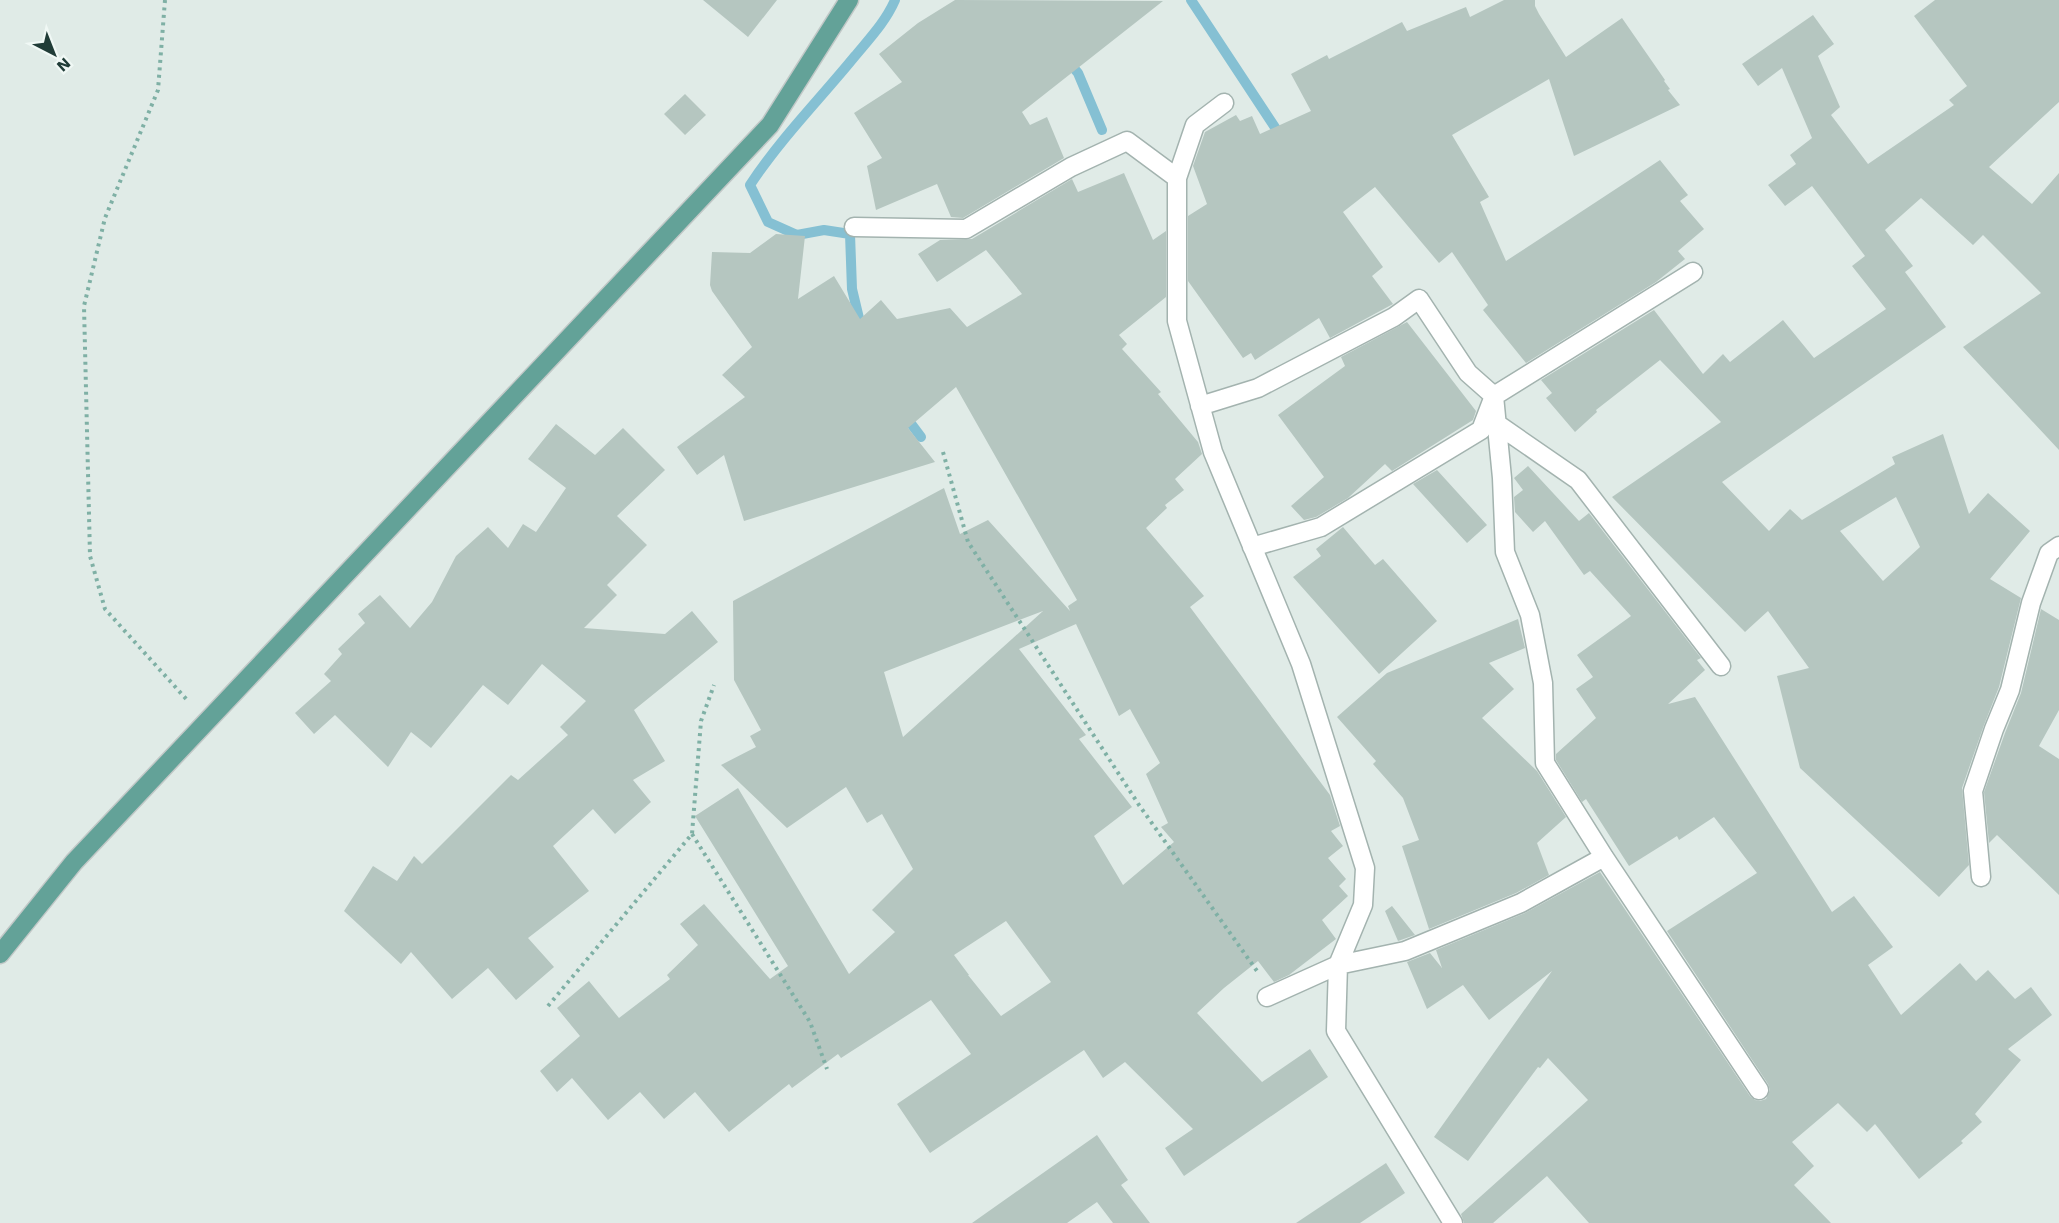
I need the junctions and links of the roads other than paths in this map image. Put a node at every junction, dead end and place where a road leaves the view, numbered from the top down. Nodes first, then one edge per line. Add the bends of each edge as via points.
1 (849, 0) edge
2 (1224, 103) dead end
3 (1177, 178) junction
4 (854, 227) dead end
5 (1693, 272) dead end
6 (1494, 396) junction
7 (1200, 406) junction
8 (1497, 424) junction
9 (2059, 546) edge
10 (1252, 547) junction
11 (1721, 666) dead end
12 (1604, 857) junction
13 (1981, 877) dead end
14 (0, 954) edge
15 (1338, 965) junction
16 (1267, 997) road end
17 (1759, 1090) dead end
18 (1453, 1223) edge

1 - 14 main road via 770,125 74,862
2 - 3 street via 1195,126
3 - 4 street via 1127,141 1071,167 966,228
3 - 7 street via 1177,321
5 - 6 street
6 - 7 street via 1468,373 1419,299 1384,322 1258,388
6 - 8 street
6 - 10 street via 1482,430 1321,527
7 - 10 street via 1213,452
8 - 11 street via 1578,480
8 - 12 street via 1505,552 1530,615 1543,684 1545,763
9 - 13 street via 2049,553 2031,603 2010,690 1973,791
10 - 15 street via 1301,664 1365,868 1363,904
12 - 15 street via 1521,903 1405,951
12 - 17 street
15 - 16 street
15 - 18 street via 1336,1031

